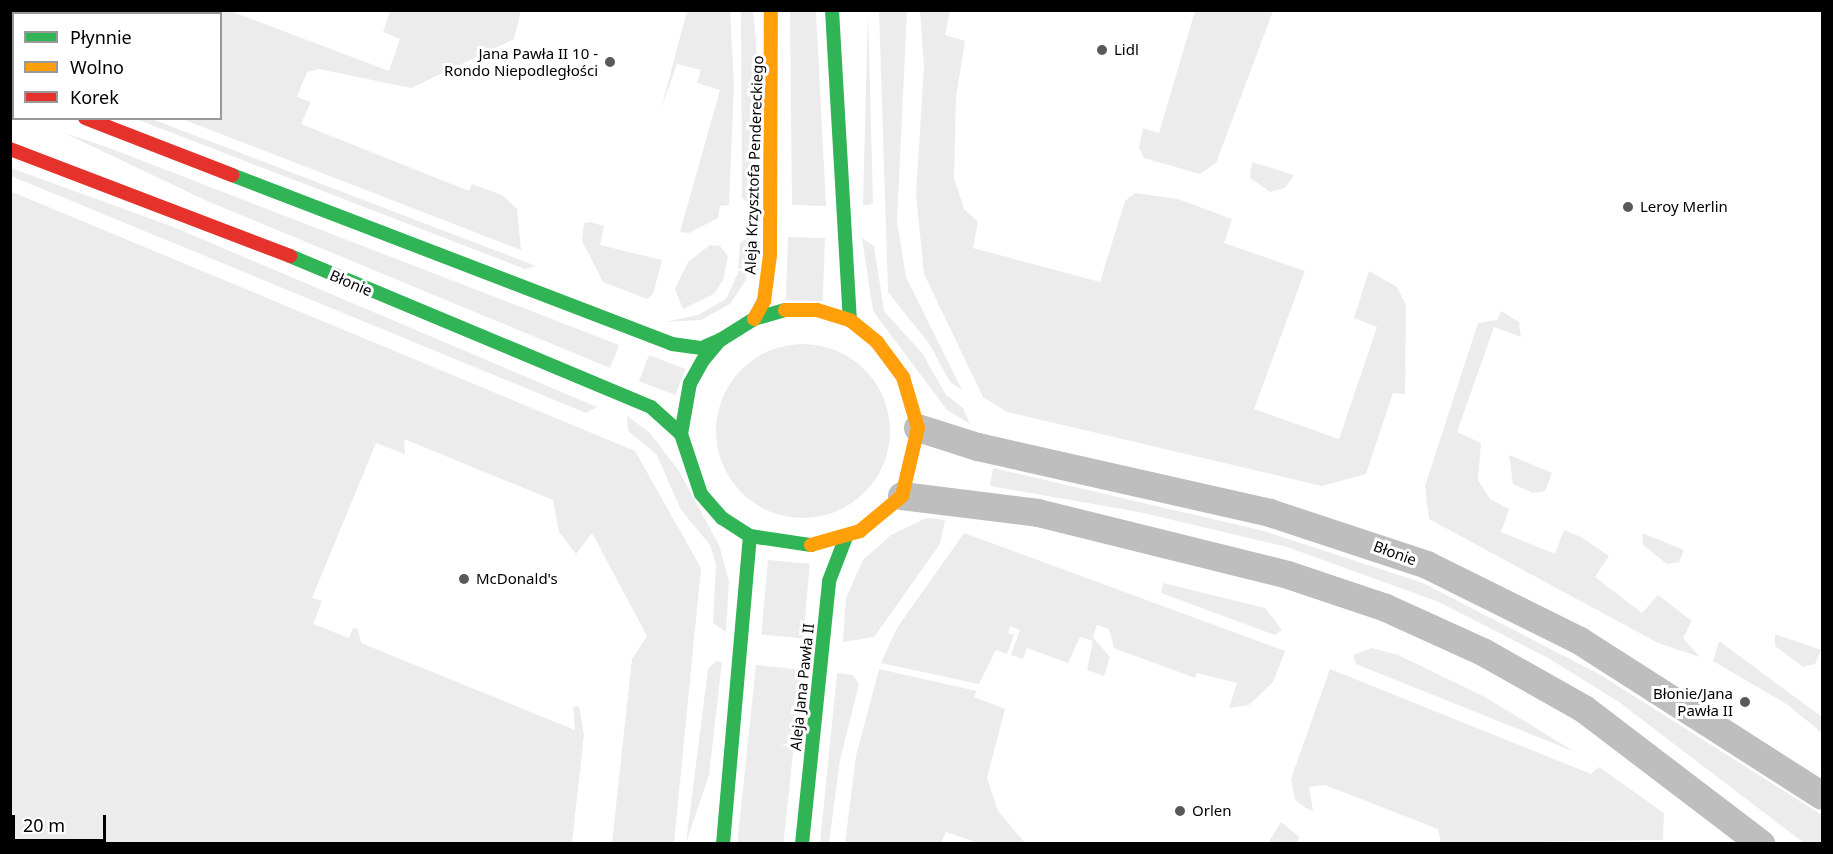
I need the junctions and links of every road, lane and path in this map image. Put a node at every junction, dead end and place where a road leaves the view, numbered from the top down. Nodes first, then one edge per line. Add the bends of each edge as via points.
1 (771, 10) edge
2 (832, 10) edge
3 (90, 120) edge
4 (10, 149) edge
5 (754, 319) junction
6 (850, 320) junction
7 (720, 340) junction
8 (918, 428) junction
9 (681, 434) junction
10 (902, 496) junction
11 (750, 536) junction
12 (846, 537) junction
13 (1822, 796) edge
14 (723, 843) edge
15 (802, 843) edge
16 (1761, 843) edge

1 - 5 main road, Aleja Krzysztofa Pendereckiego via 775,43 771,255 764,301
2 - 6 main road
3 - 7 main road via 672,344 702,348
4 - 9 main road, Błonie via 190,216 651,407
5 - 6 main road via 785,310 817,310
5 - 7 main road
6 - 8 main road via 877,342 903,377
7 - 9 main road via 690,383
8 - 10 main road
8 - 13 street, Błonie via 968,445 1270,513 1427,565 1580,641
9 - 11 main road via 687,465 701,494 722,518
10 - 12 main road
10 - 16 street via 1038,513 1288,575 1386,608 1483,652 1584,709
11 - 12 main road via 805,547
11 - 14 main road
12 - 15 main road, Aleja Jana Pawła II via 830,581

